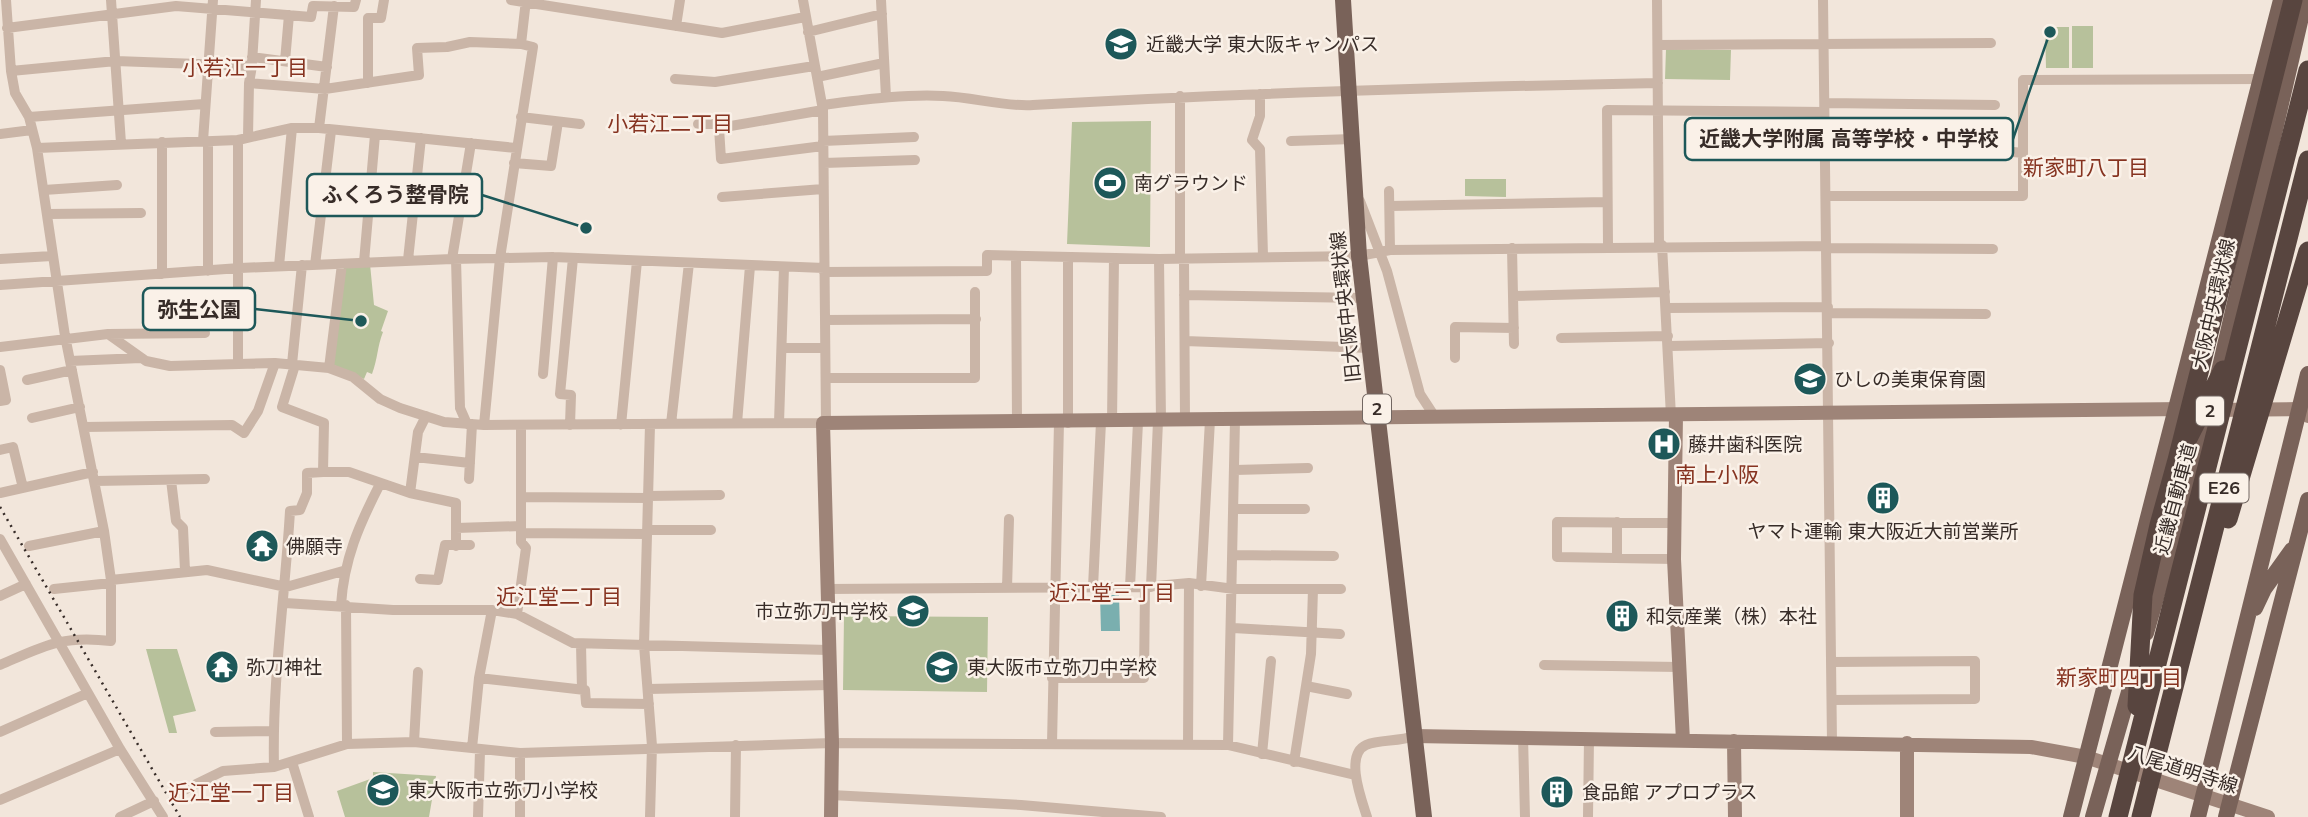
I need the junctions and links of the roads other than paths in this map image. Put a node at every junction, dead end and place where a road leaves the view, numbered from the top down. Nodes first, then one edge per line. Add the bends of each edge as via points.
1 (6, 0) edge
2 (111, 0) edge
3 (256, 0) edge
4 (356, 0) edge
5 (384, 0) edge
6 (511, 0) edge
7 (680, 0) edge
8 (803, 0) edge
9 (881, 0) edge
10 (1343, 0) edge
11 (1657, 0) edge
12 (1823, 0) edge
13 (2281, 0) edge
14 (2293, 0) edge
15 (2305, 0) edge
16 (526, 1) edge
17 (175, 3) edge
18 (213, 4) edge
19 (334, 6) junction
20 (256, 13) junction
21 (112, 14) junction
22 (882, 14) junction
23 (289, 15) junction
24 (805, 17) junction
25 (676, 26) junction
26 (4, 31) edge
27 (808, 32) junction
28 (1823, 43) junction
29 (1991, 43) dead end
30 (521, 44) junction
31 (1658, 45) junction
32 (116, 61) junction
33 (285, 61) junction
34 (252, 62) junction
35 (884, 63) junction
36 (208, 64) junction
37 (327, 67) junction
38 (2308, 70) edge
39 (11, 72) junction
40 (816, 72) junction
41 (675, 79) dead end
42 (2261, 79) junction
43 (249, 83) junction
44 (368, 83) junction
45 (1658, 83) junction
46 (325, 89) junction
47 (1350, 92) junction
48 (1260, 94) junction
49 (1180, 96) junction
50 (886, 97) junction
51 (204, 104) junction
52 (1994, 106) dead end
53 (822, 107) junction
54 (1824, 108) junction
55 (120, 110) junction
56 (1658, 110) junction
57 (29, 117) junction
58 (521, 117) junction
59 (558, 122) junction
60 (580, 124) dead end
61 (698, 124) dead end
62 (292, 128) junction
63 (319, 128) junction
64 (719, 128) junction
65 (32, 131) junction
66 (331, 131) junction
67 (0, 134) edge
68 (375, 135) junction
69 (914, 137) dead end
70 (421, 138) junction
71 (896, 138) junction
72 (243, 139) junction
73 (1353, 139) junction
74 (206, 141) junction
75 (1291, 141) dead end
76 (162, 142) junction
77 (121, 143) junction
78 (471, 143) junction
79 (823, 144) junction
80 (37, 148) junction
81 (516, 148) junction
82 (1825, 152) junction
83 (2023, 153) junction
84 (915, 160) dead end
85 (2308, 160) edge
86 (897, 161) junction
87 (514, 163) junction
88 (824, 163) junction
89 (117, 186) dead end
90 (1355, 188) junction
91 (823, 189) junction
92 (44, 190) junction
93 (1389, 191) dead end
94 (1826, 196) junction
95 (722, 197) dead end
96 (1607, 202) junction
97 (1390, 206) junction
98 (141, 213) dead end
99 (48, 214) junction
100 (1661, 245) junction
101 (1608, 246) junction
102 (1827, 247) junction
103 (1512, 248) junction
104 (1993, 249) dead end
105 (1385, 251) junction
106 (2308, 251) edge
107 (52, 256) junction
108 (1016, 256) junction
109 (1264, 256) junction
110 (1359, 256) junction
111 (553, 257) junction
112 (1068, 257) junction
113 (500, 258) junction
114 (573, 258) junction
115 (1114, 258) junction
116 (454, 259) junction
117 (1159, 259) junction
118 (1182, 259) junction
119 (0, 260) edge
120 (408, 260) junction
121 (637, 261) junction
122 (364, 262) junction
123 (689, 263) junction
124 (342, 264) junction
125 (302, 265) junction
126 (315, 265) junction
127 (279, 266) junction
128 (750, 266) junction
129 (784, 267) junction
130 (240, 268) junction
131 (824, 270) junction
132 (208, 271) junction
133 (162, 274) junction
134 (57, 279) junction
135 (0, 285) edge
136 (975, 292) dead end
137 (1665, 292) junction
138 (1184, 295) junction
139 (1513, 296) junction
140 (1364, 298) junction
141 (1666, 308) junction
142 (1828, 310) junction
143 (1986, 314) dead end
144 (975, 319) junction
145 (825, 320) junction
146 (1514, 328) junction
147 (205, 333) dead end
148 (108, 334) junction
149 (65, 336) junction
150 (2240, 337) junction
151 (1561, 338) dead end
152 (1185, 341) junction
153 (1668, 341) junction
154 (1829, 343) junction
155 (1514, 344) dead end
156 (0, 347) edge
157 (782, 348) junction
158 (825, 348) junction
159 (1370, 348) junction
160 (142, 358) junction
161 (1455, 358) dead end
162 (238, 363) junction
163 (275, 363) junction
164 (71, 365) junction
165 (294, 365) junction
166 (329, 368) junction
167 (0, 370) edge
168 (542, 373) dead end
169 (2308, 374) edge
170 (826, 379) junction
171 (27, 380) dead end
172 (0, 401) edge
173 (80, 407) junction
174 (2176, 409) junction
175 (2210, 410) junction
176 (1830, 412) junction
177 (2304, 412) edge
178 (426, 416) junction
179 (1674, 416) junction
180 (1435, 417) junction
181 (32, 418) dead end
182 (1378, 419) junction
183 (1210, 420) junction
184 (1235, 420) junction
185 (1160, 421) junction
186 (1185, 421) junction
187 (1107, 422) junction
188 (1138, 422) junction
189 (779, 423) junction
190 (825, 423) junction
191 (1017, 423) junction
192 (1063, 423) junction
193 (474, 424) junction
194 (737, 424) junction
195 (521, 425) junction
196 (570, 425) junction
197 (621, 425) junction
198 (650, 425) junction
199 (671, 425) junction
200 (84, 427) junction
201 (0, 450) edge
202 (415, 457) junction
203 (2177, 460) junction
204 (470, 463) junction
205 (1307, 468) dead end
206 (1235, 470) junction
207 (323, 472) junction
208 (94, 477) junction
209 (205, 479) dead end
210 (469, 479) dead end
211 (171, 480) junction
212 (380, 484) junction
213 (23, 488) junction
214 (0, 494) edge
215 (410, 494) junction
216 (720, 495) dead end
217 (521, 497) junction
218 (648, 497) junction
219 (2308, 500) edge
220 (1235, 509) junction
221 (1305, 509) dead end
222 (1009, 519) dead end
223 (1617, 523) junction
224 (1674, 523) junction
225 (456, 528) junction
226 (521, 530) junction
227 (712, 530) dead end
228 (104, 531) junction
229 (647, 532) junction
230 (0, 539) edge
231 (2298, 543) junction
232 (470, 545) dead end
233 (29, 546) dead end
234 (456, 546) junction
235 (1234, 555) junction
236 (1334, 556) dead end
237 (1617, 558) junction
238 (1674, 559) junction
239 (185, 571) junction
240 (343, 571) junction
241 (420, 579) dead end
242 (111, 581) junction
243 (1189, 583) junction
244 (26, 584) junction
245 (1201, 586) junction
246 (286, 587) junction
247 (1093, 587) junction
248 (1130, 587) junction
249 (1148, 587) junction
250 (1007, 588) junction
251 (1053, 588) junction
252 (54, 589) dead end
253 (826, 589) junction
254 (1234, 589) junction
255 (1312, 589) junction
256 (1341, 589) dead end
257 (0, 596) edge
258 (285, 603) junction
259 (343, 605) junction
260 (492, 610) junction
261 (517, 614) junction
262 (1233, 628) junction
263 (1311, 633) junction
264 (1340, 634) dead end
265 (58, 640) junction
266 (2240, 640) junction
267 (581, 644) junction
268 (644, 645) junction
269 (828, 650) junction
270 (1271, 661) dead end
271 (1832, 662) junction
272 (0, 665) edge
273 (1544, 665) dead end
274 (1679, 667) junction
275 (418, 672) dead end
276 (480, 678) junction
277 (1052, 678) junction
278 (829, 685) junction
279 (1306, 686) junction
280 (648, 689) junction
281 (582, 690) junction
282 (88, 693) junction
283 (1347, 694) dead end
284 (1832, 700) junction
285 (649, 704) junction
286 (273, 731) junction
287 (0, 732) edge
288 (215, 732) dead end
289 (2163, 732) junction
290 (1414, 736) junction
291 (1523, 736) junction
292 (1589, 738) junction
293 (1683, 741) junction
294 (1734, 741) junction
295 (414, 742) junction
296 (1832, 742) junction
297 (832, 743) junction
298 (1907, 743) junction
299 (347, 744) junction
300 (736, 744) junction
301 (1052, 744) junction
302 (1188, 744) junction
303 (1228, 745) junction
304 (652, 746) junction
305 (2135, 746) junction
306 (120, 749) junction
307 (476, 749) junction
308 (520, 753) junction
309 (1262, 754) junction
310 (2087, 757) junction
311 (292, 762) junction
312 (1294, 762) junction
313 (2109, 764) junction
314 (274, 767) junction
315 (1354, 775) junction
316 (182, 791) dead end
317 (831, 795) junction
318 (2202, 797) junction
319 (0, 800) edge
320 (154, 801) junction
321 (1021, 805) junction
322 (2228, 811) edge
323 (160, 816) edge
324 (120, 817) edge
325 (309, 817) edge
326 (478, 817) edge
327 (520, 817) edge
328 (650, 817) edge
329 (735, 817) edge
330 (831, 817) edge
331 (1023, 817) edge
332 (1161, 817) edge
333 (1367, 817) edge
334 (1424, 817) edge
335 (1525, 817) edge
336 (1588, 817) edge
337 (1735, 817) edge
338 (1907, 817) edge
339 (2071, 817) edge
340 (2093, 817) edge
341 (2118, 817) edge
342 (2141, 817) edge
343 (2198, 817) edge
344 (2268, 817) edge

1 - 26 street
2 - 21 street
3 - 20 street
4 - 19 street via 354,7
5 - 44 street via 381,18 368,18
6 - 16 street
7 - 25 street
8 - 24 street
9 - 22 street
10 - 47 main road, 旧大阪中央環状線 / 2
11 - 31 street
12 - 28 street
13 - 42 main road, 2
14 - 203 highway
15 - 175 main road, 大阪中央環状線 / 2
16 - 25 street
16 - 30 street
17 - 18 street
17 - 21 street
18 - 20 street
18 - 36 street
19 - 23 street via 313,6 311,17
19 - 37 street
20 - 23 street
20 - 34 street
21 - 26 street
21 - 32 street
22 - 27 street
22 - 35 street
23 - 33 street
24 - 25 street via 722,33
24 - 27 street
26 - 39 street
27 - 40 street
28 - 29 street
28 - 31 street
28 - 54 street
30 - 44 street via 470,42 417,48 419,75
30 - 58 street via 533,47
31 - 45 street
32 - 36 street
32 - 39 street
32 - 55 street
33 - 34 street
33 - 37 street
34 - 36 street
34 - 43 street
35 - 40 street
35 - 50 street
36 - 51 street
37 - 46 street
38 - 150 highway, 近畿自動車道 / E26
39 - 57 street
40 - 41 street via 715,82
40 - 53 street
42 - 83 street via 2023,80
42 - 174 main road, 2
43 - 46 street
43 - 72 street
44 - 46 street
45 - 47 street
45 - 56 street
46 - 63 street
47 - 48 street
47 - 73 main road, 旧大阪中央環状線 / 2
48 - 49 street
48 - 109 street via 1260,116 1252,139 1260,149
49 - 50 street via 1028,105 944,96
49 - 118 street
50 - 53 street
51 - 55 street
51 - 74 street
52 - 54 street
53 - 64 street
53 - 79 street
54 - 56 street
54 - 82 street
55 - 57 street
55 - 77 street
56 - 96 street via 1607,110
56 - 100 street
57 - 65 street
58 - 59 street
58 - 81 street
59 - 60 street
59 - 87 street via 551,166
61 - 64 street via 719,124
62 - 63 street
62 - 72 street
62 - 127 street
63 - 66 street
64 - 79 street via 721,159
65 - 67 street
65 - 80 street
66 - 68 street
66 - 126 street
68 - 70 street
68 - 122 street
69 - 71 street
70 - 78 street
70 - 120 street
71 - 79 street
71 - 86 street
72 - 74 street
72 - 130 street
73 - 75 street
73 - 90 main road, 旧大阪中央環状線 / 2
74 - 76 street
74 - 132 street
76 - 77 street
76 - 133 street
77 - 80 street
78 - 81 street
78 - 116 street
79 - 88 street
80 - 92 street
81 - 87 street
82 - 83 street
82 - 94 street
83 - 94 street via 2022,196
84 - 86 street
85 - 289 highway, E26
86 - 88 street
87 - 113 street
88 - 91 street
89 - 92 street
90 - 105 street
90 - 110 main road, 旧大阪中央環状線 / 2
91 - 95 street
91 - 131 street
92 - 99 street
93 - 97 street
94 - 102 street
96 - 97 street
96 - 101 street
97 - 105 street
98 - 99 street
99 - 107 street
100 - 101 street
100 - 102 street
100 - 137 street
101 - 103 street
102 - 104 street
102 - 142 street
103 - 105 street
103 - 139 street
105 - 110 street
105 - 180 street via 1420,394
106 - 289 highway
107 - 119 street
107 - 134 street
108 - 112 street
108 - 131 street via 987,255 987,271
108 - 191 street
109 - 110 street
109 - 118 street
110 - 140 main road, 旧大阪中央環状線 / 2
111 - 113 street
111 - 114 street
111 - 168 street
112 - 115 street
112 - 192 street
113 - 116 street
113 - 193 street
114 - 121 street
114 - 196 street via 560,394 571,395
115 - 117 street
115 - 187 street
116 - 120 street
116 - 193 street via 460,408
117 - 118 street
117 - 185 street
118 - 138 street
120 - 122 street
121 - 123 street
121 - 197 street
122 - 124 street
123 - 128 street
123 - 199 street
124 - 126 street
124 - 166 street
125 - 126 street
125 - 127 street
125 - 165 street
127 - 130 street
128 - 129 street
128 - 194 street
129 - 131 street
129 - 157 street
130 - 132 street
130 - 162 street
131 - 145 street
132 - 133 street
133 - 134 street
134 - 135 street
134 - 149 street
136 - 144 street
137 - 139 street
137 - 141 street
138 - 140 street
138 - 152 street
139 - 146 street
140 - 159 main road, 旧大阪中央環状線 / 2
141 - 142 street
141 - 153 street
142 - 143 street
142 - 154 street
144 - 145 street
144 - 170 street via 975,378
145 - 158 street
146 - 155 street
146 - 161 street via 1455,327
147 - 148 street
148 - 149 street
148 - 160 street
149 - 156 street
149 - 164 street
150 - 203 highway
150 - 305 highway, 近畿自動車道 / E26
151 - 153 street
152 - 159 street
152 - 186 street
153 - 154 street
153 - 179 street
154 - 176 street
157 - 158 street
157 - 189 street
158 - 170 street
159 - 182 main road, 旧大阪中央環状線 / 2
160 - 162 street via 170,366
160 - 164 street
162 - 163 street
163 - 165 street
163 - 200 street via 258,411 244,433 232,425
164 - 171 street
164 - 173 street
165 - 166 street
165 - 207 street via 282,407 324,423
166 - 178 street via 354,377 380,399
167 - 172 street via 6,400
169 - 177 main road
170 - 190 street
173 - 181 street
173 - 200 street
174 - 175 street
174 - 176 street
174 - 310 main road, 2
175 - 177 street
175 - 313 main road, 大阪中央環状線 / 2
176 - 179 street
176 - 271 street
177 - 266 main road
178 - 193 street
178 - 202 street via 418,432
179 - 180 street
179 - 224 street
180 - 182 street
182 - 184 street
182 - 290 main road, 旧大阪中央環状線 / 2
183 - 184 street
183 - 186 street
183 - 245 street
184 - 206 street
185 - 186 street
185 - 188 street
185 - 249 street
187 - 188 street
187 - 192 street
187 - 247 street
188 - 248 street
189 - 190 street
189 - 194 street
190 - 191 street
190 - 253 street
191 - 192 street
192 - 251 street
193 - 195 street
193 - 204 street
194 - 199 street
195 - 196 street
195 - 217 street
196 - 197 street
197 - 198 street
198 - 199 street
198 - 218 street
200 - 208 street
201 - 213 street via 13,447
202 - 204 street
202 - 215 street
203 - 305 highway via 2143,595
204 - 210 street
205 - 206 street
206 - 220 street
207 - 212 street via 349,472
207 - 246 street via 307,472 307,493 300,510 290,511
208 - 211 street
208 - 213 street
208 - 228 street
209 - 211 street
211 - 239 street via 176,521 183,528
212 - 215 street
212 - 240 street
213 - 214 street
215 - 225 street via 456,503
216 - 218 street
217 - 218 street
217 - 226 street
218 - 229 street
219 - 231 main road
220 - 221 street
220 - 235 street
222 - 250 street
223 - 224 street
223 - 237 street
223 - 237 street via 1557,522 1558,557
224 - 238 street
225 - 226 street
225 - 234 street
226 - 229 street
226 - 261 street via 526,548
227 - 229 street
228 - 233 street
228 - 242 street
229 - 268 street
230 - 244 street
231 - 266 main road via 2264,589
231 - 322 main road
232 - 234 street
234 - 241 street via 444,545 438,580
235 - 236 street
235 - 254 street
237 - 238 street
238 - 274 street
239 - 242 street
239 - 246 street via 207,570
240 - 246 street
240 - 259 street
242 - 252 street
242 - 265 street via 111,641
243 - 245 street
243 - 249 street
243 - 302 street
244 - 257 street
244 - 265 street
245 - 254 street
246 - 258 street
247 - 248 street
247 - 251 street
248 - 249 street
249 - 277 street via 1144,678
250 - 251 street
250 - 253 street
251 - 277 street
253 - 269 street
254 - 255 street
254 - 262 street
255 - 256 street
255 - 263 street
258 - 259 street
258 - 286 street via 275,663
259 - 260 street
259 - 299 street
260 - 261 street
260 - 276 street
261 - 267 street
262 - 263 street
262 - 303 street
263 - 264 street
263 - 279 street
265 - 272 street
265 - 282 street
266 - 318 main road
267 - 268 street
267 - 281 street
268 - 269 street
268 - 280 street
269 - 278 street
270 - 309 street
271 - 284 street
271 - 284 street via 1975,661 1975,699
273 - 274 street
274 - 293 street
275 - 295 street
276 - 281 street
276 - 307 street
277 - 301 street
278 - 280 street
278 - 297 street
279 - 283 street
279 - 312 street
280 - 285 street
281 - 285 street via 586,703
282 - 287 street
282 - 306 street
284 - 296 street
285 - 304 street
286 - 288 street
286 - 314 street
289 - 342 highway, E26
290 - 291 street, 八尾道明寺線
290 - 315 street via 1365,745 1357,753
290 - 334 main road, 旧大阪中央環状線 / 2
291 - 292 street, 八尾道明寺線
291 - 335 street
292 - 293 street, 八尾道明寺線
292 - 336 street
293 - 294 street, 八尾道明寺線
294 - 296 street, 八尾道明寺線
294 - 337 street
295 - 299 street
295 - 307 street
296 - 298 street, 八尾道明寺線
297 - 300 street
297 - 301 street
297 - 317 street
298 - 310 street, 八尾道明寺線 via 2031,747
298 - 338 street
299 - 311 street
300 - 304 street
300 - 329 street
301 - 302 street
302 - 303 street
303 - 309 street
304 - 308 street
304 - 328 street
305 - 341 highway, 近畿自動車道 / E26
306 - 319 street
306 - 320 street
307 - 308 street
307 - 326 street
308 - 327 street
309 - 312 street
310 - 313 street, 八尾道明寺線
310 - 339 main road, 2
311 - 314 street
311 - 325 street
312 - 315 street
313 - 318 street, 八尾道明寺線
313 - 340 main road, 大阪中央環状線 / 2
314 - 316 street via 223,771
315 - 333 street
317 - 321 street
317 - 330 street
318 - 322 street, 八尾道明寺線
318 - 343 main road
320 - 323 street
320 - 324 street
321 - 331 street
321 - 332 street
322 - 344 street, 八尾道明寺線

